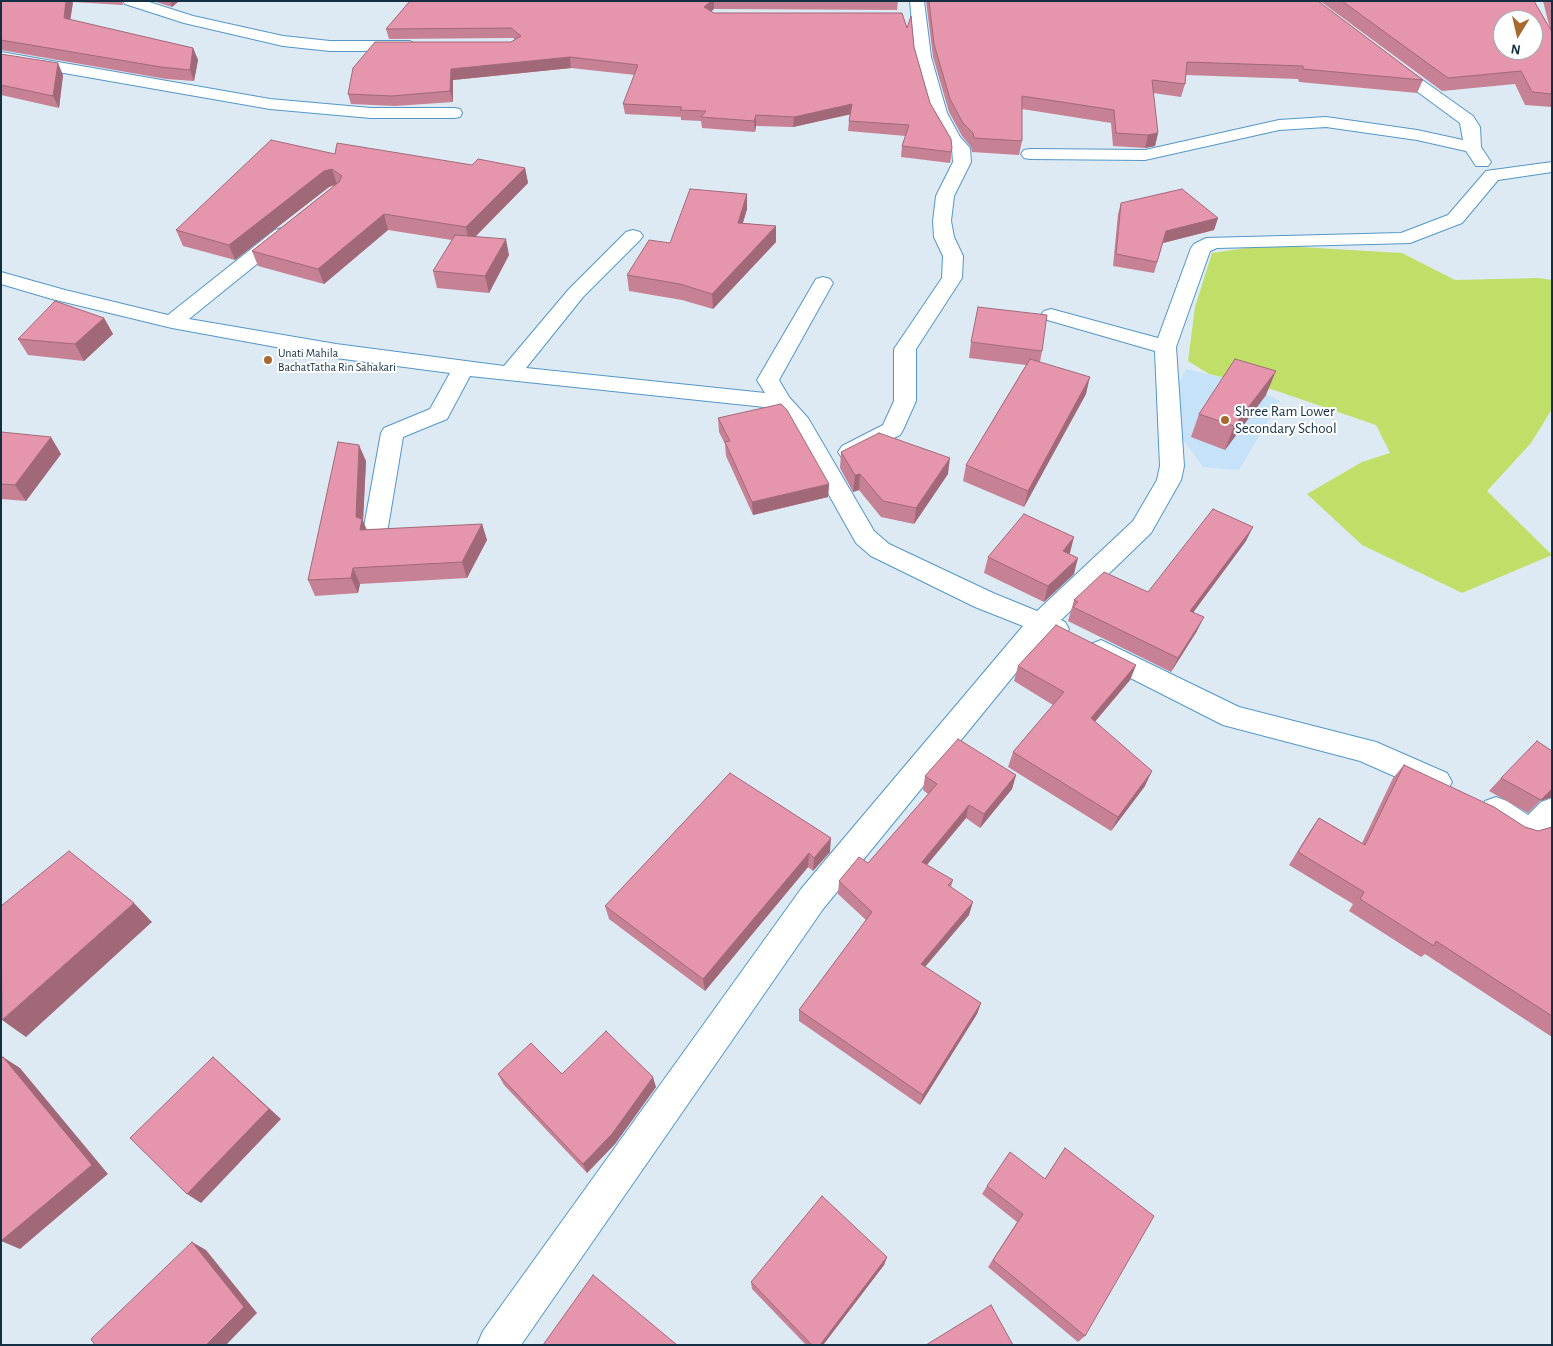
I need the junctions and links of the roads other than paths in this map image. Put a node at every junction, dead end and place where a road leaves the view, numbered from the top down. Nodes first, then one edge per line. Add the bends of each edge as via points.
1 (130, 1) edge
2 (918, 9) edge
3 (899, 16) edge
4 (427, 46) edge
5 (1378, 55) edge
6 (1, 57) edge
7 (454, 113) dead end
8 (1472, 147) junction
9 (1030, 154) dead end
10 (1552, 167) edge
11 (1492, 175) junction
12 (297, 223) edge
13 (633, 236) dead end
14 (1, 278) edge
15 (823, 283) dead end
16 (1051, 315) dead end
17 (172, 322) junction
18 (1165, 346) junction
19 (463, 368) junction
20 (510, 373) junction
21 (781, 402) junction
22 (824, 464) junction
23 (376, 527) edge
24 (1042, 622) junction
25 (1552, 811) edge
26 (497, 1345) edge

1 - 4 street via 189,20 283,41 330,46
2 - 3 street
2 - 22 street via 923,57 939,113 953,139 962,148 962,162 945,196 942,221 952,256 952,278 906,349 905,401 892,430
5 - 8 street via 1467,120 1471,127
6 - 7 street via 270,104 371,113
8 - 9 street via 1417,135 1326,122 1279,125 1145,155
8 - 11 street
10 - 11 street
11 - 18 street via 1455,219 1402,239 1213,242 1201,248
12 - 17 street
13 - 20 street via 576,293
14 - 17 street
15 - 21 street via 768,380
16 - 18 street
17 - 19 street via 336,351
18 - 24 street via 1172,466 1169,480 1142,527
19 - 20 street
19 - 23 street via 438,414 392,433
20 - 21 street
21 - 22 street via 797,418
22 - 24 street via 865,537 880,550 984,600
24 - 25 street via 1233,718 1366,750 1494,809 1524,829 1537,826
24 - 26 street via 812,899

